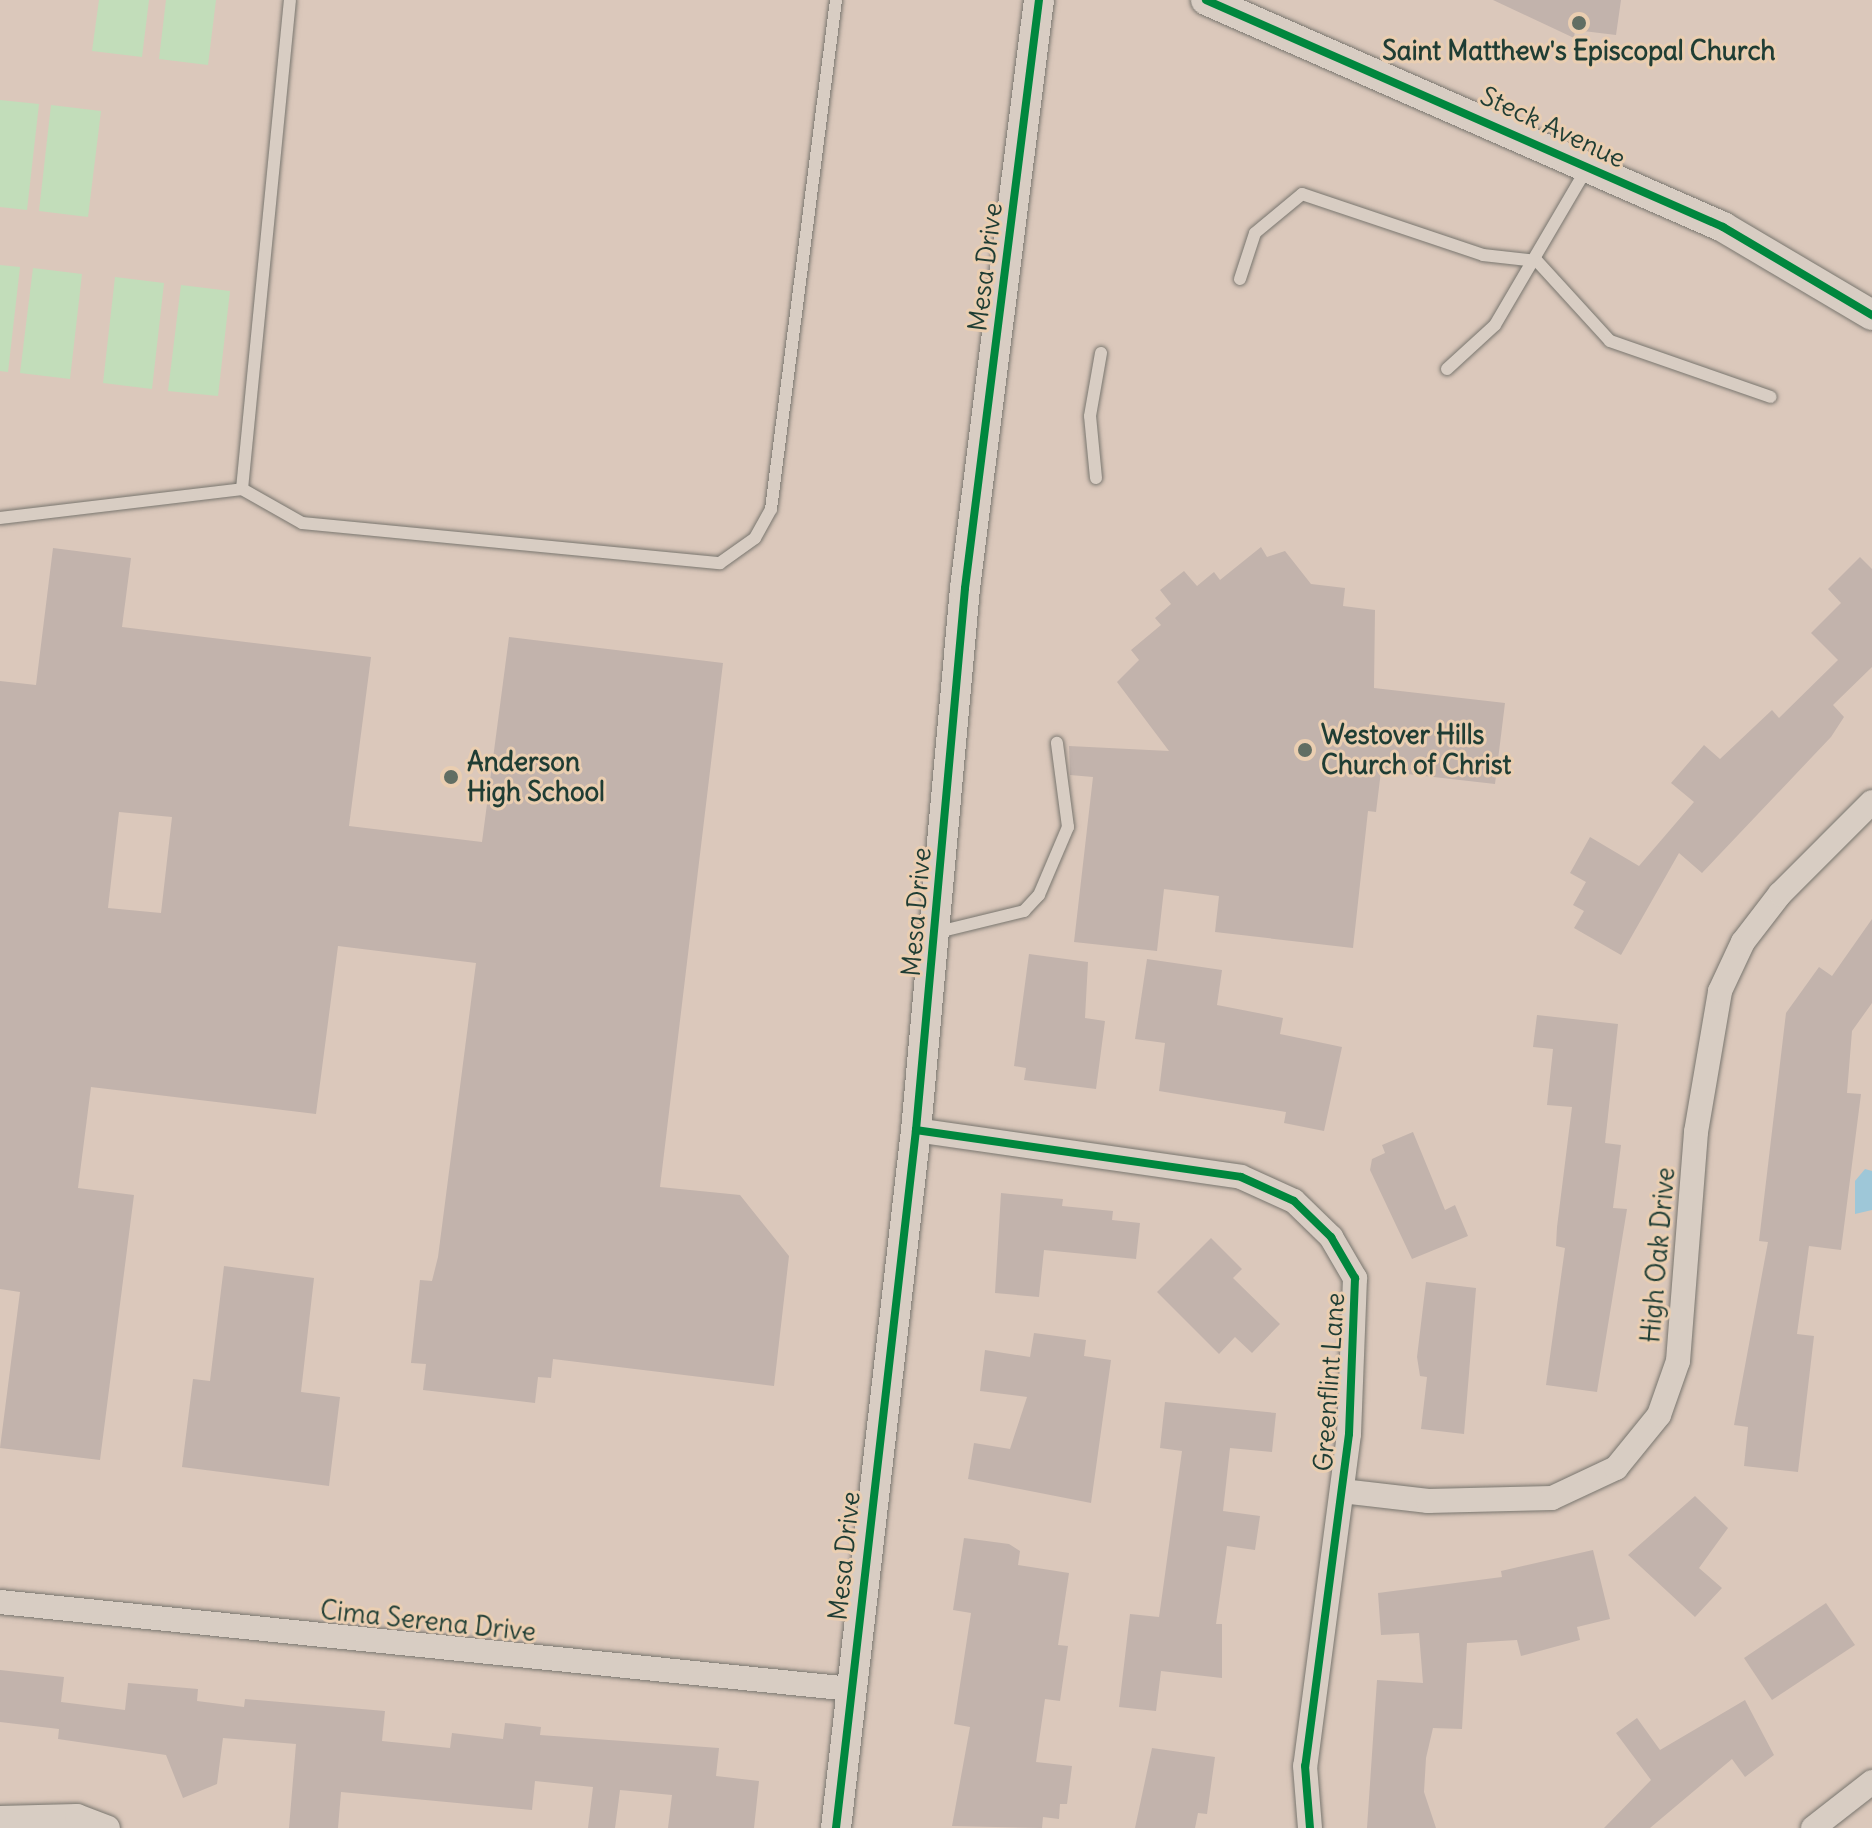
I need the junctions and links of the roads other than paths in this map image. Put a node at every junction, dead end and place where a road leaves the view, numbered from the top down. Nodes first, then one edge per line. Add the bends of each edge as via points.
1 (290, 0) edge
2 (836, 0) edge
3 (1039, 0) edge
4 (1206, 0) edge
5 (1589, 165) junction
6 (1537, 261) junction
7 (1240, 279) dead end
8 (1872, 315) edge
9 (1101, 353) dead end
10 (1447, 369) dead end
11 (1771, 397) dead end
12 (1096, 478) dead end
13 (242, 489) junction
14 (0, 518) edge
15 (1057, 743) dead end
16 (1872, 802) edge
17 (934, 933) junction
18 (916, 1130) junction
19 (1342, 1491) junction
20 (0, 1602) edge
21 (850, 1689) junction
22 (1872, 1782) edge
23 (0, 1818) edge
24 (108, 1828) edge
25 (836, 1828) edge
26 (1310, 1828) edge
27 (1813, 1828) edge

1 - 13 lane
2 - 13 lane via 771,509 755,538 720,563 705,562 302,523
3 - 17 street, Mesa Drive via 965,588
4 - 5 street, Steck Avenue
5 - 6 lane
5 - 8 street, Steck Avenue via 1723,227
6 - 7 lane via 1483,255 1302,194 1255,233
6 - 10 lane via 1495,325
6 - 11 lane via 1610,341
9 - 12 lane via 1090,416
13 - 14 lane
15 - 17 lane via 1068,827 1039,895 1024,911
16 - 19 street, High Oak Drive via 1780,894 1743,942 1720,991 1696,1132 1678,1361 1659,1415 1616,1468 1552,1498 1428,1501
17 - 18 street, Mesa Drive
18 - 19 street, Greenflint Lane via 1199,1169 1241,1177 1294,1201 1331,1237 1355,1278
18 - 21 street, Mesa Drive
19 - 26 street, Greenflint Lane via 1305,1766
20 - 21 street, Cima Serena Drive
21 - 25 street, Mesa Drive
22 - 27 street
23 - 24 street via 77,1816

